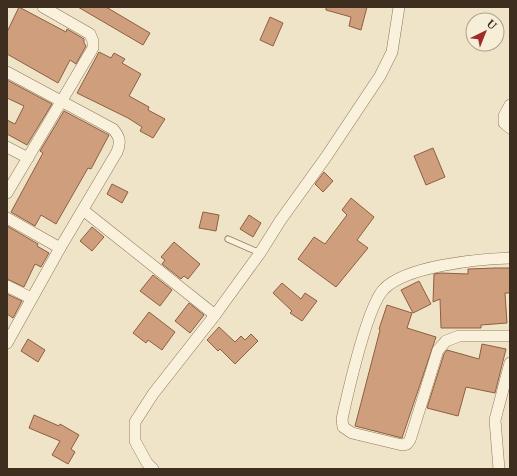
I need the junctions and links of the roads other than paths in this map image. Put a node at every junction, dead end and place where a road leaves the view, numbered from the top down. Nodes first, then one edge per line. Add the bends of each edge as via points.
1 (43, 7) edge
2 (399, 7) edge
3 (7, 72) edge
4 (62, 101) junction
5 (510, 105) edge
6 (510, 128) edge
7 (7, 147) edge
8 (28, 158) junction
9 (7, 193) edge
10 (83, 210) junction
11 (7, 218) edge
12 (228, 239) dead end
13 (60, 248) junction
14 (260, 253) junction
15 (510, 258) edge
16 (7, 286) edge
17 (31, 298) junction
18 (215, 315) junction
19 (510, 336) edge
20 (7, 343) edge
21 (510, 363) edge
22 (153, 469) edge
23 (499, 469) edge

1 - 4 street via 90,34 93,41 88,59
2 - 14 street via 390,59
3 - 4 street
4 - 8 street
4 - 10 street via 113,129 120,139 117,152
5 - 6 street via 504,116 504,123
7 - 8 street
8 - 9 street
10 - 13 street
10 - 18 street
11 - 13 street
12 - 14 lane
13 - 17 street
14 - 18 street
15 - 19 street via 478,260 409,273 384,288 376,299 368,322 342,419 343,426 352,433 407,444 438,350 446,341 459,336
16 - 17 street
17 - 20 street
18 - 22 street via 152,394 135,422 135,441 146,463
21 - 23 street via 495,420

